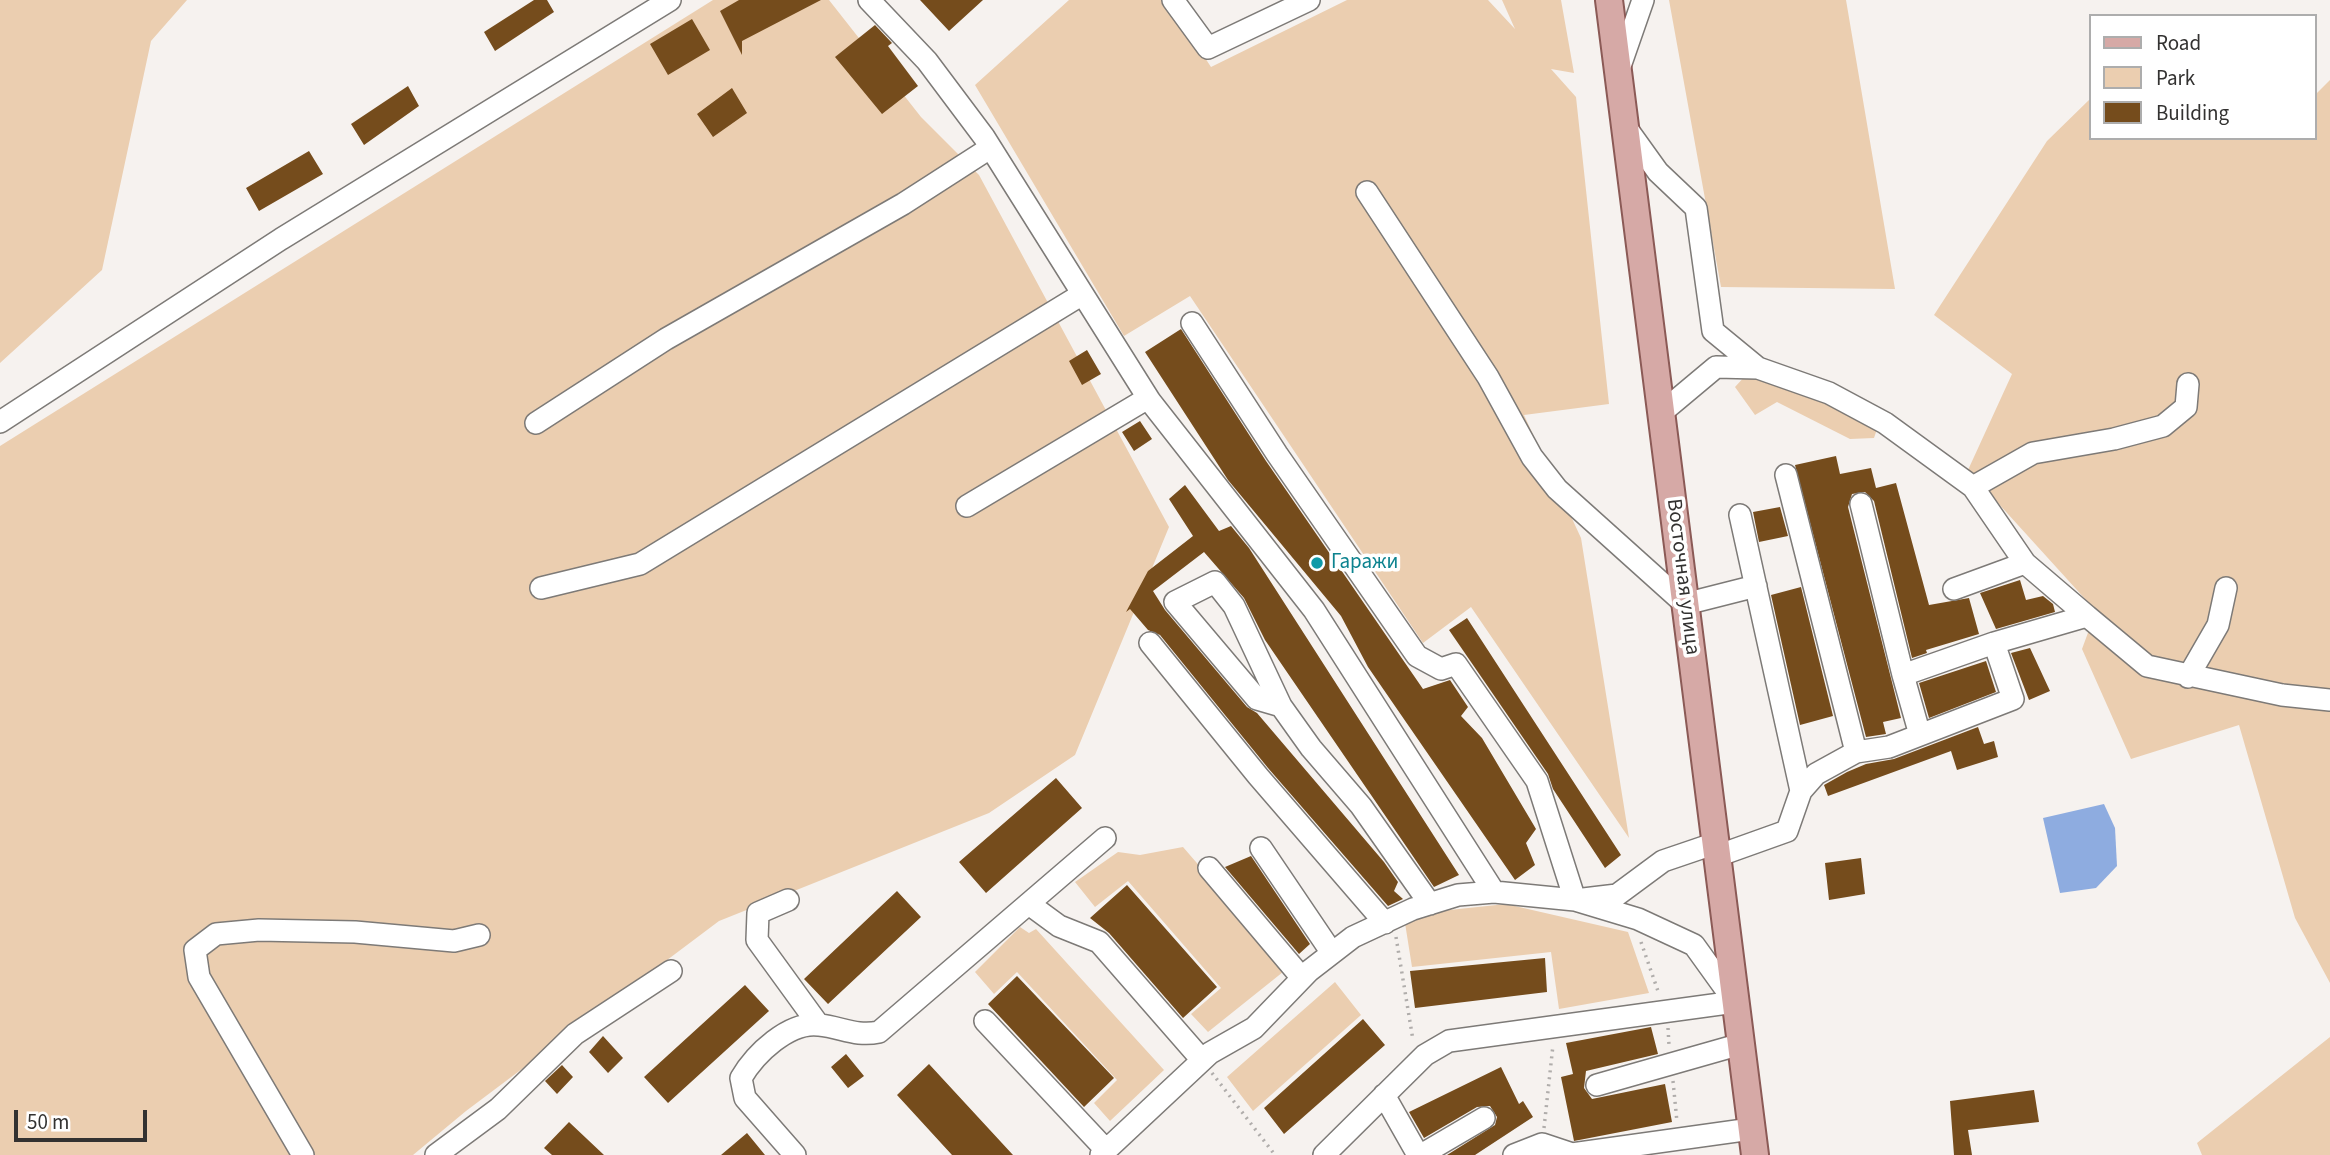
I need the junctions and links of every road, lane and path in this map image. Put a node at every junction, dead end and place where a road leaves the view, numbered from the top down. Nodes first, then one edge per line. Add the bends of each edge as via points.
1 (670, 0) edge
2 (869, 0) edge
3 (1173, 0) edge
4 (1309, 0) edge
5 (1643, 0) edge
6 (1605, 4) edge
7 (1618, 71) junction
8 (1625, 126) junction
9 (990, 148) junction
10 (1367, 192) dead end
11 (1082, 295) junction
12 (1192, 323) dead end
13 (1758, 368) junction
14 (2188, 384) dead end
15 (1148, 398) junction
16 (1661, 413) junction
17 (0, 422) edge
18 (536, 423) dead end
19 (1786, 475) dead end
20 (1973, 487) junction
21 (1861, 504) dead end
22 (967, 506) dead end
23 (1740, 515) dead end
24 (2025, 563) junction
25 (1756, 586) junction
26 (2225, 587) dead end
27 (541, 588) dead end
28 (1954, 589) dead end
29 (1685, 604) junction
30 (2087, 616) junction
31 (1150, 643) dead end
32 (1994, 643) junction
33 (1903, 675) junction
34 (2188, 677) junction
35 (2330, 700) edge
36 (1281, 706) junction
37 (1920, 735) junction
38 (1856, 752) junction
39 (1801, 791) junction
40 (1105, 838) dead end
41 (1261, 848) dead end
42 (1716, 850) junction
43 (1209, 868) dead end
44 (1494, 891) junction
45 (788, 900) dead end
46 (1575, 900) junction
47 (1029, 904) junction
48 (1430, 904) junction
49 (1633, 918) junction
50 (1389, 921) junction
51 (479, 935) dead end
52 (1332, 953) junction
53 (671, 971) dead end
54 (1301, 978) junction
55 (1735, 1002) junction
56 (1666, 1013) junction
57 (985, 1021) dead end
58 (818, 1024) junction
59 (1555, 1027) junction
60 (1741, 1044) junction
61 (1202, 1060) junction
62 (1417, 1063) junction
63 (1671, 1064) junction
64 (1597, 1085) dead end
65 (1384, 1095) junction
66 (1484, 1118) dead end
67 (1751, 1129) junction
68 (1679, 1139) junction
69 (1542, 1144) junction
70 (1104, 1152) edge
71 (303, 1155) edge
72 (436, 1155) edge
73 (795, 1155) edge
74 (1275, 1155) edge
75 (1324, 1155) edge
76 (1419, 1155) edge
77 (1514, 1155) edge
78 (1755, 1155) edge

1 - 17 street via 281,239
2 - 9 street via 927,61
3 - 4 street via 1208,48
5 - 7 street
6 - 7 main road, Восточная улица
7 - 8 main road, Восточная улица
8 - 13 street via 1658,172 1696,208 1713,331
8 - 16 main road, Восточная улица
9 - 11 street
9 - 18 street via 903,204 666,339
10 - 29 street via 1488,377 1532,457 1557,489
11 - 15 street
11 - 27 street via 640,564
12 - 46 street via 1417,656 1441,669 1456,664 1536,781
13 - 16 street via 1716,367
13 - 20 street via 1829,393 1885,423
14 - 20 street via 2186,407 2163,426 2033,453
15 - 22 street
15 - 44 street via 1314,610
16 - 29 main road, Восточная улица
19 - 38 street
20 - 24 street
21 - 33 street
23 - 25 street
24 - 28 street
24 - 30 street
25 - 29 street
25 - 39 street
26 - 34 street via 2218,625
29 - 42 main road, Восточная улица
30 - 32 street
30 - 34 street via 2147,666
31 - 50 street via 1258,776
32 - 33 street
32 - 37 street via 2013,699
33 - 37 street
34 - 35 street
36 - 36 street via 1257,699 1175,602 1215,582 1234,606
36 - 48 street via 1361,806
37 - 38 street via 1889,747
38 - 39 street via 1816,775
39 - 42 street via 1787,831
40 - 47 street
41 - 52 street
42 - 46 street via 1663,861 1617,895
42 - 55 main road, Восточная улица
43 - 54 street
44 - 46 street
44 - 48 street
45 - 58 street via 758,914 757,940
46 - 49 street
47 - 58 street via 879,1032 862,1036
47 - 61 street via 1059,926 1099,942
48 - 50 street
49 - 55 street via 1694,945
49 - 56 path
50 - 52 street via 1353,937
50 - 62 path
51 - 71 street via 454,941 259,929 216,934 195,950 199,977
52 - 54 street
53 - 72 street via 575,1034 498,1109
54 - 61 street via 1254,1028
55 - 56 street
55 - 60 main road, Восточная улица
56 - 59 street
56 - 63 path
57 - 70 street
58 - 73 street via 795,1027 750,1063 741,1078 746,1098
59 - 62 street via 1450,1041
59 - 69 path
60 - 63 street
60 - 67 main road, Восточная улица
61 - 70 street
61 - 74 path
62 - 65 street
63 - 64 street
63 - 68 path
65 - 75 street
65 - 76 street
66 - 76 street
67 - 68 street
67 - 78 main road, Восточная улица
68 - 69 street via 1572,1154
69 - 77 street

